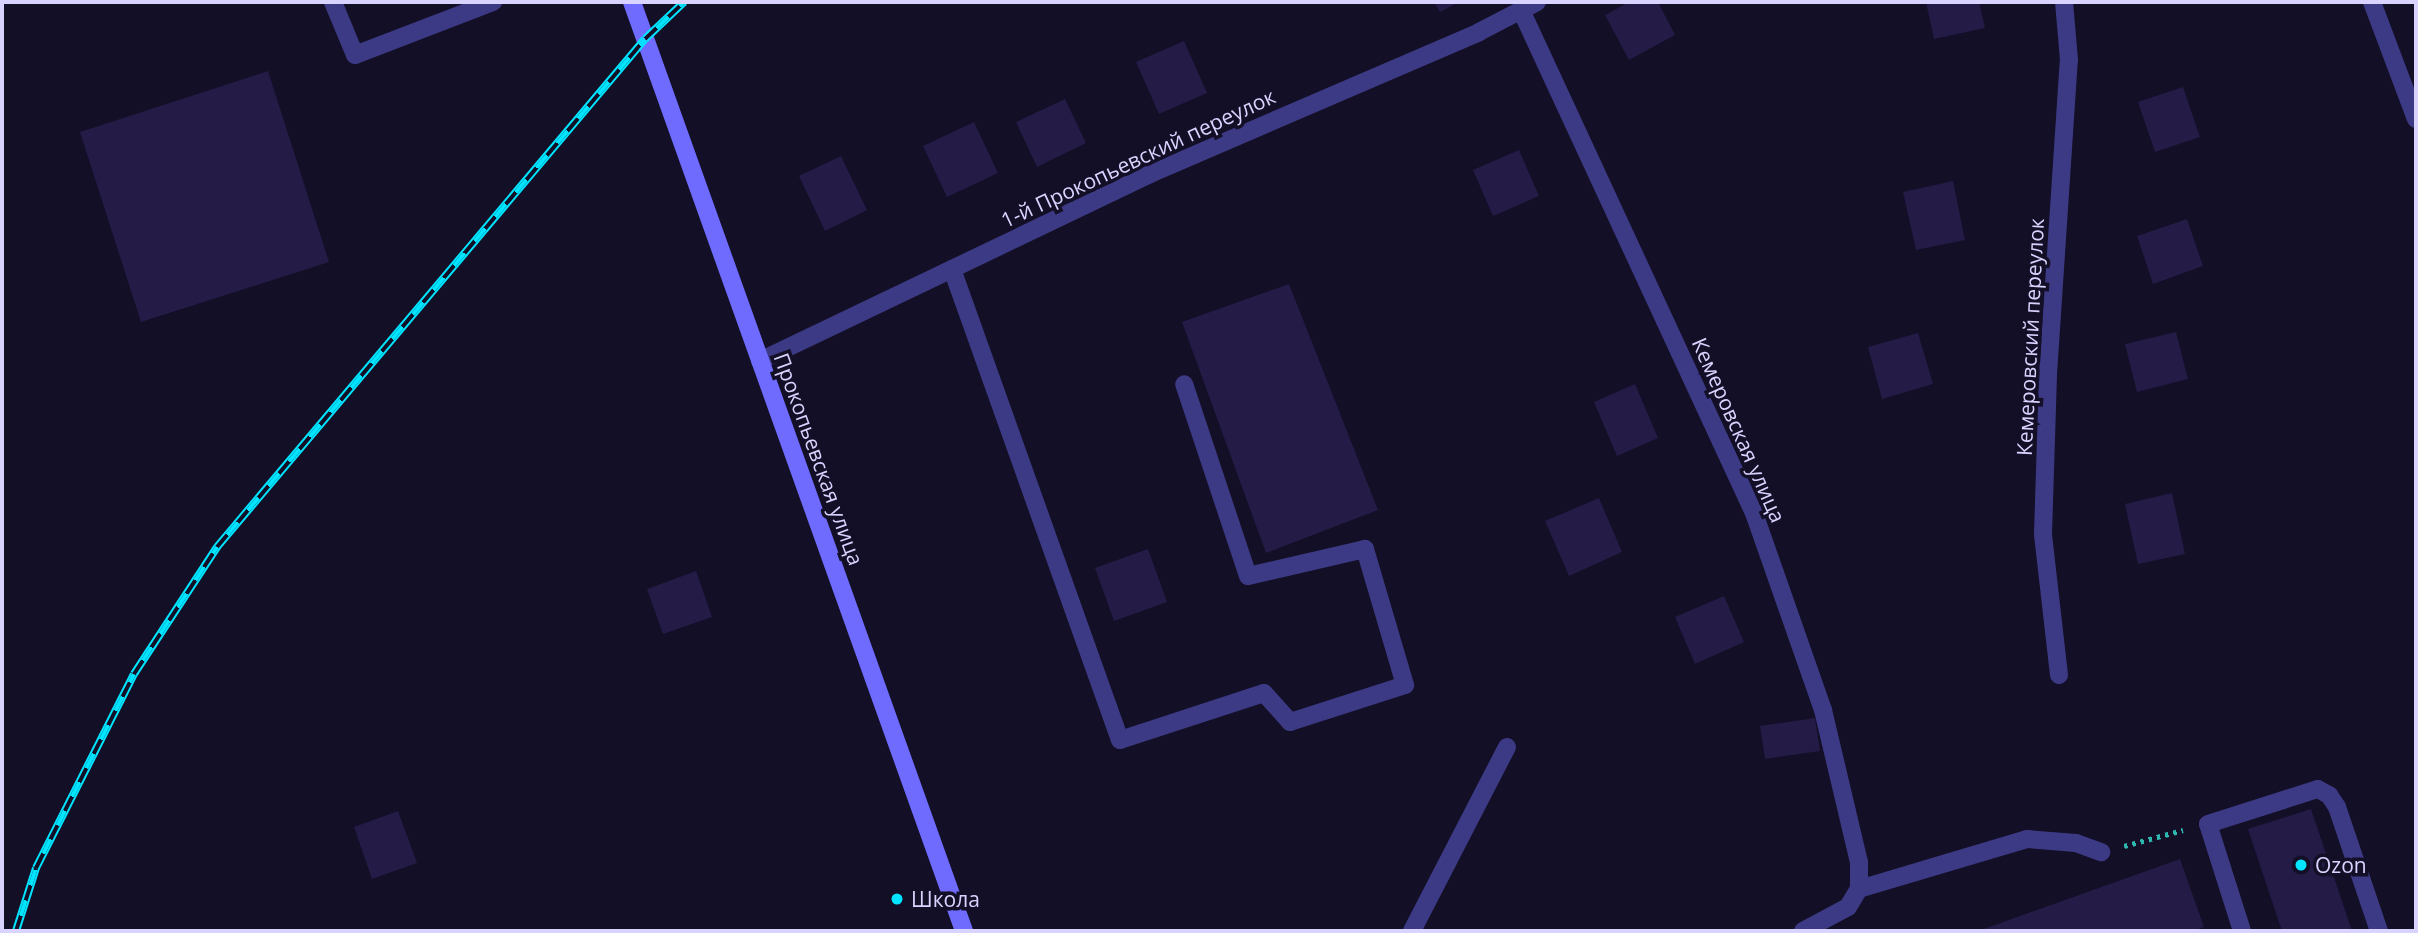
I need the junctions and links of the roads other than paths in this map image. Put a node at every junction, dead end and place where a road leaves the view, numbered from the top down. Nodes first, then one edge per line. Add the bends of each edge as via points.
1 (333, 2) edge
2 (492, 2) edge
3 (632, 2) edge
4 (2064, 2) edge
5 (2372, 2) edge
6 (1529, 6) edge
7 (2416, 119) edge
8 (953, 269) junction
9 (760, 361) junction
10 (1184, 384) dead end
11 (2059, 675) dead end
12 (1507, 747) dead end
13 (2101, 852) road end
14 (1859, 889) junction
15 (964, 931) edge
16 (1412, 931) edge
17 (1803, 931) edge
18 (2242, 931) edge
19 (2379, 931) edge

1 - 2 street via 355,55
3 - 9 main road, Прокопьевская улица
4 - 11 street, Кемеровский переулок via 2070,60 2048,374 2043,534
5 - 7 street
6 - 8 street, 1-й Прокопьевский переулок via 1479,32 1150,174
6 - 14 street, Кемеровская улица via 1754,513 1822,710 1859,862
8 - 9 street, 1-й Прокопьевский переулок
8 - 10 street via 1120,740 1264,693 1290,722 1405,685 1365,549 1248,576
9 - 15 main road, Прокопьевская улица
12 - 16 street
13 - 14 street via 2076,843 2027,839
14 - 17 street via 1848,906
18 - 19 street via 2208,824 2318,789 2337,807

